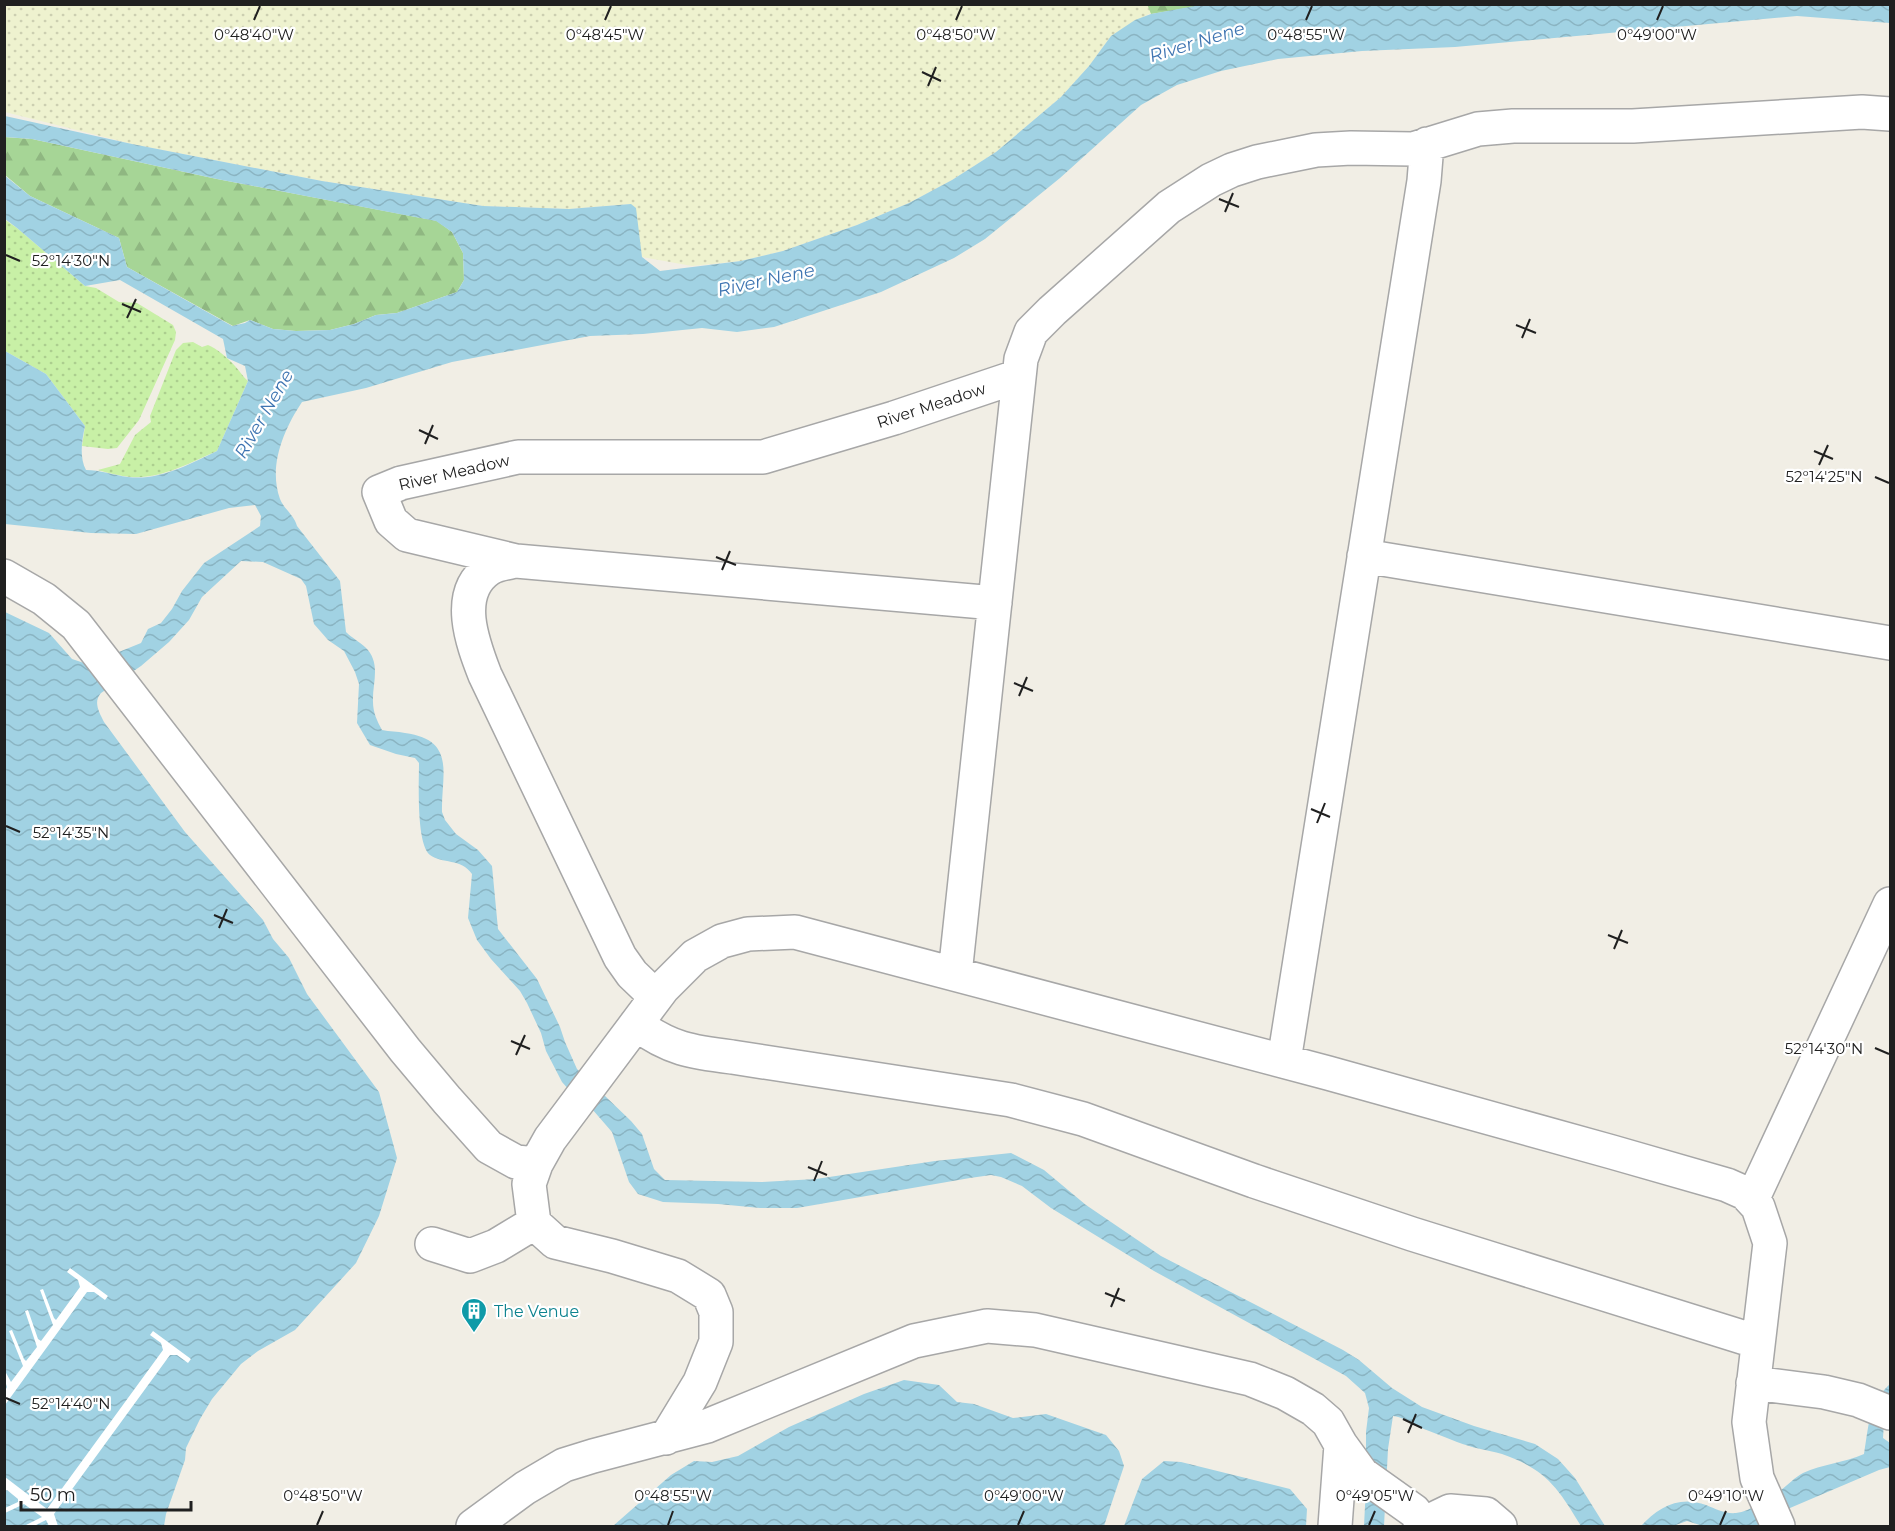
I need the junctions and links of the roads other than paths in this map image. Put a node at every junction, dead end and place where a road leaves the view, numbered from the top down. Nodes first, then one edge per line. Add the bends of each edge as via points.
1 (1890, 114) edge
2 (1427, 144) junction
3 (1018, 376) junction
4 (1365, 556) junction
5 (516, 561) junction
6 (4, 576) edge
7 (995, 603) junction
8 (1890, 643) edge
9 (1890, 904) edge
10 (955, 974) junction
11 (656, 997) junction
12 (636, 1024) junction
13 (1284, 1061) junction
14 (536, 1164) junction
15 (1752, 1200) junction
16 (534, 1223) junction
17 (432, 1244) dead end
18 (1758, 1341) junction
19 (1753, 1383) junction
20 (1881, 1409) edge
21 (666, 1438) junction
22 (1341, 1445) junction
23 (1424, 1525) edge
24 (1777, 1525) edge
25 (473, 1527) edge
26 (1335, 1527) edge
27 (1500, 1527) edge

1 - 2 street via 1862,112 1633,126 1513,126 1478,129
2 - 3 street via 1413,149 1316,150 1257,162 1211,180 1169,207 1031,332
2 - 4 street
3 - 5 street, River Meadow via 764,457 518,458 401,483 380,492 391,521 407,535
3 - 7 street
4 - 8 street
4 - 13 street
5 - 7 street, River Meadow
5 - 11 street via 489,569 472,589 469,616 473,645 620,957
6 - 14 street via 44,599 76,625 405,1050 489,1147 516,1162
7 - 10 street
9 - 15 street
10 - 11 street via 795,932 748,933 722,941 695,956
10 - 13 street
11 - 12 street
12 - 14 street via 550,1139
12 - 18 street via 673,1047 695,1053 1011,1101 1083,1119 1412,1234
13 - 15 street via 1727,1185
14 - 16 street via 529,1184
15 - 18 street via 1770,1243
16 - 17 street via 470,1256
16 - 21 street via 555,1242 678,1276 709,1295 716,1312 716,1342 700,1382
18 - 19 street
19 - 20 street via 1824,1392
19 - 24 street via 1749,1422 1757,1478
21 - 22 street via 707,1426 914,1341 987,1326 1035,1330 1250,1379 1313,1409 1328,1422
21 - 25 street via 564,1465
22 - 23 street via 1362,1474 1414,1511
22 - 26 street
23 - 27 street via 1449,1511 1486,1514

